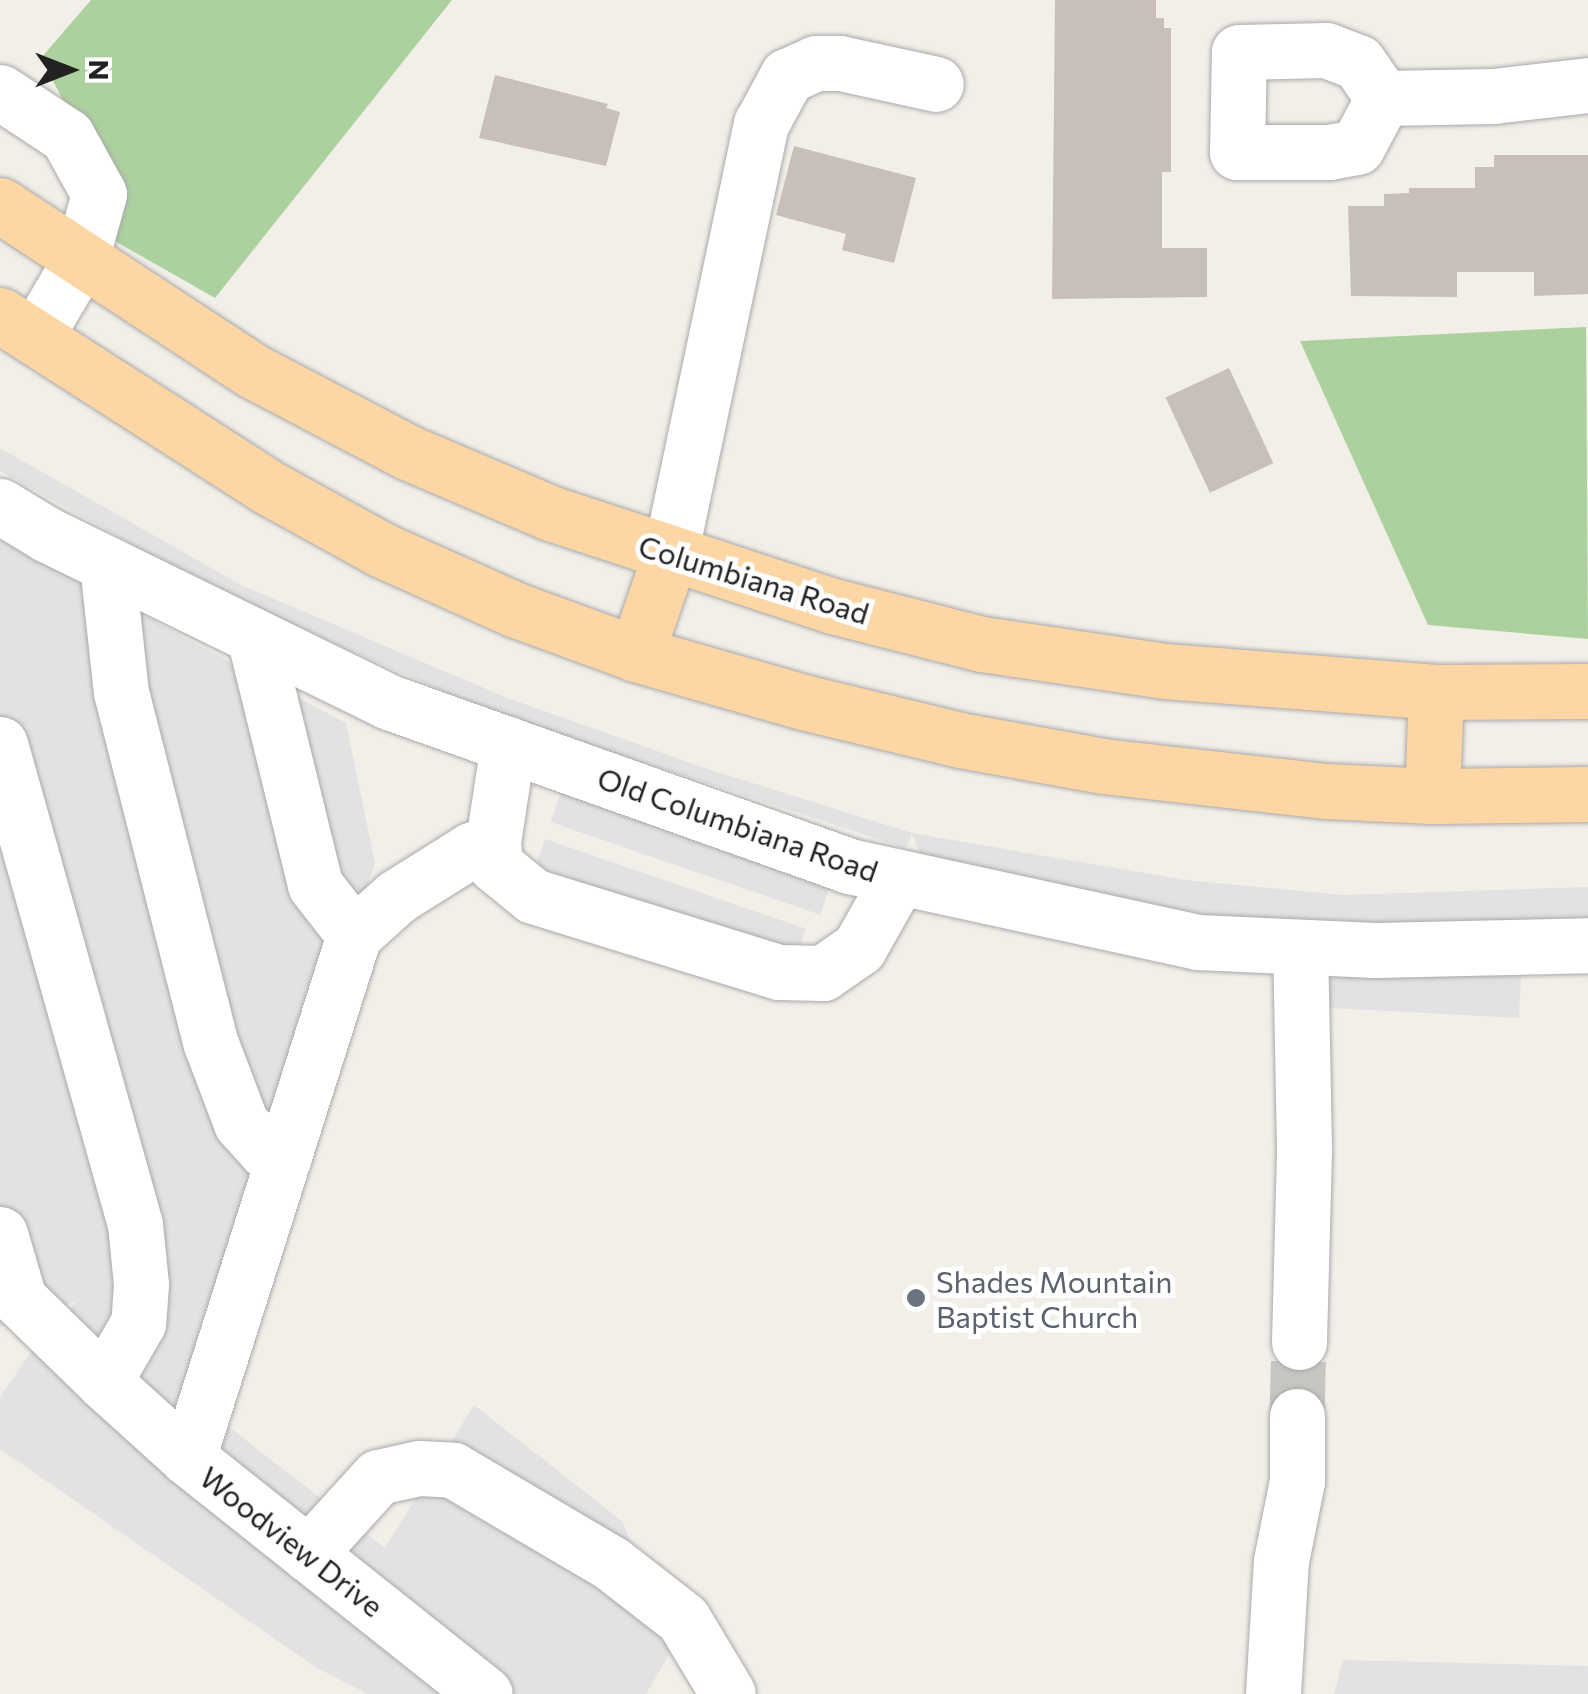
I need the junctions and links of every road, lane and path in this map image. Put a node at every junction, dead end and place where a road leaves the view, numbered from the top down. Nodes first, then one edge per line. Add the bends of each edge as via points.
1 (936, 84) dead end
2 (1588, 85) edge
3 (0, 92) edge
4 (1383, 98) dead end
5 (0, 206) edge
6 (82, 259) junction
7 (17, 326) edge
8 (0, 506) edge
9 (670, 556) junction
10 (107, 564) junction
11 (254, 636) junction
12 (636, 654) junction
13 (1436, 692) junction
14 (1588, 692) edge
15 (0, 744) edge
16 (508, 744) junction
17 (1588, 794) edge
18 (1432, 796) junction
19 (493, 842) junction
20 (899, 877) junction
21 (354, 935) junction
22 (1588, 946) edge
23 (1300, 947) junction
24 (284, 1158) junction
25 (0, 1234) edge
26 (1299, 1342) tunnel mouth
27 (104, 1382) junction
28 (1297, 1416) tunnel mouth
29 (188, 1458) junction
30 (308, 1554) junction
31 (485, 1694) edge
32 (728, 1694) edge
33 (1273, 1694) edge

1 - 9 street via 840,63 816,63 787,76 760,124
2 - 4 street
3 - 6 street via 67,136 99,194
5 - 6 main road, Columbiana Road
6 - 7 street
6 - 9 main road, Columbiana Road via 309,404 550,513
7 - 12 main road via 250,476 382,550
8 - 10 street, Old Columbiana Road
9 - 12 main road
9 - 13 main road, Columbiana Road via 982,644 1165,671
10 - 11 street, Old Columbiana Road
10 - 24 street via 121,692 210,1044 240,1123 266,1151
11 - 16 street, Old Columbiana Road via 388,702
11 - 21 street via 314,885
12 - 18 main road via 838,711 1102,766
13 - 14 main road, Columbiana Road
13 - 18 main road
15 - 27 street via 135,1224 142,1284 138,1323
16 - 19 street
16 - 20 street, Old Columbiana Road via 849,866
17 - 18 main road
19 - 20 street via 494,865 533,896 779,972 823,973 859,948
19 - 21 street via 396,897
20 - 23 street, Old Columbiana Road via 1197,942
21 - 24 street
22 - 23 street, Old Columbiana Road
23 - 26 street
24 - 29 street
25 - 27 street, Woodview Drive via 18,1299
27 - 29 street, Woodview Drive
28 - 33 street via 1297,1481 1280,1561
29 - 30 street, Woodview Drive
30 - 31 street, Woodview Drive
30 - 32 street via 378,1477 418,1468 453,1470 611,1563 683,1620

